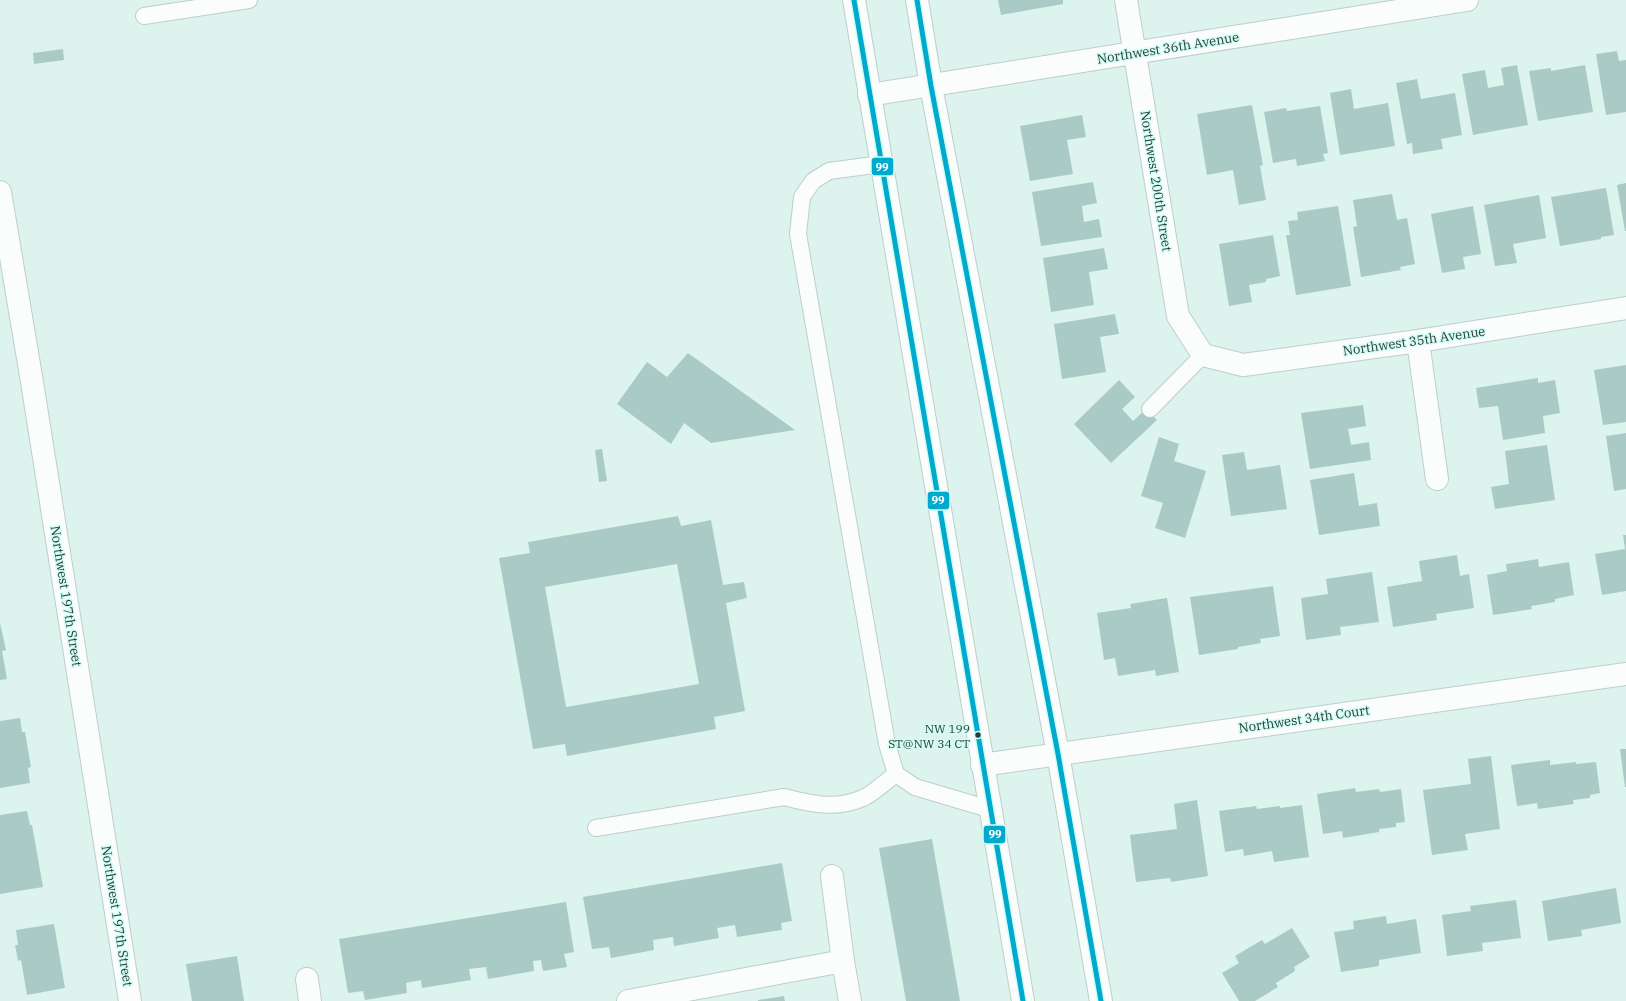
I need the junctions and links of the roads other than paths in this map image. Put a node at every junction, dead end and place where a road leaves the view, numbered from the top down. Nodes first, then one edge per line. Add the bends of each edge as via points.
1 (249, 0) edge
2 (854, 0) edge
3 (917, 0) edge
4 (1126, 0) edge
5 (1467, 0) edge
6 (144, 16) dead end
7 (1135, 54) junction
8 (931, 86) junction
9 (869, 95) junction
10 (881, 164) junction
11 (0, 192) edge
12 (1626, 308) edge
13 (1418, 341) junction
14 (1203, 355) junction
15 (1150, 409) dead end
16 (1437, 479) dead end
17 (1626, 674) edge
18 (1058, 754) junction
19 (982, 765) junction
20 (896, 774) junction
21 (989, 809) junction
22 (596, 828) dead end
23 (832, 876) dead end
24 (843, 961) junction
25 (307, 979) dead end
26 (130, 1001) edge
27 (310, 1001) edge
28 (628, 1001) edge
29 (850, 1001) edge
30 (1022, 1001) edge
31 (1101, 1001) edge

1 - 6 lane
2 - 9 street
3 - 8 street
4 - 7 street, Northwest 200th Street
5 - 7 street, Northwest 36th Avenue
7 - 8 street, Northwest 36th Avenue
7 - 14 street, Northwest 200th Street via 1178,316
8 - 9 street, Northwest 36th Avenue
8 - 18 street
9 - 10 street
10 - 19 street
10 - 20 lane via 829,171 814,181 802,197 798,234 888,744
11 - 26 street, Northwest 197th Street
12 - 13 street, Northwest 35th Avenue
13 - 14 street, Northwest 35th Avenue via 1243,365
13 - 16 street
14 - 15 lane
17 - 18 street, Northwest 34th Court
18 - 19 street, Northwest 34th Court
18 - 31 street
19 - 21 street
20 - 21 lane via 915,787
20 - 22 lane via 864,798 837,806 809,804 784,797
21 - 30 street
23 - 24 street
24 - 28 street
24 - 29 street
25 - 27 street

